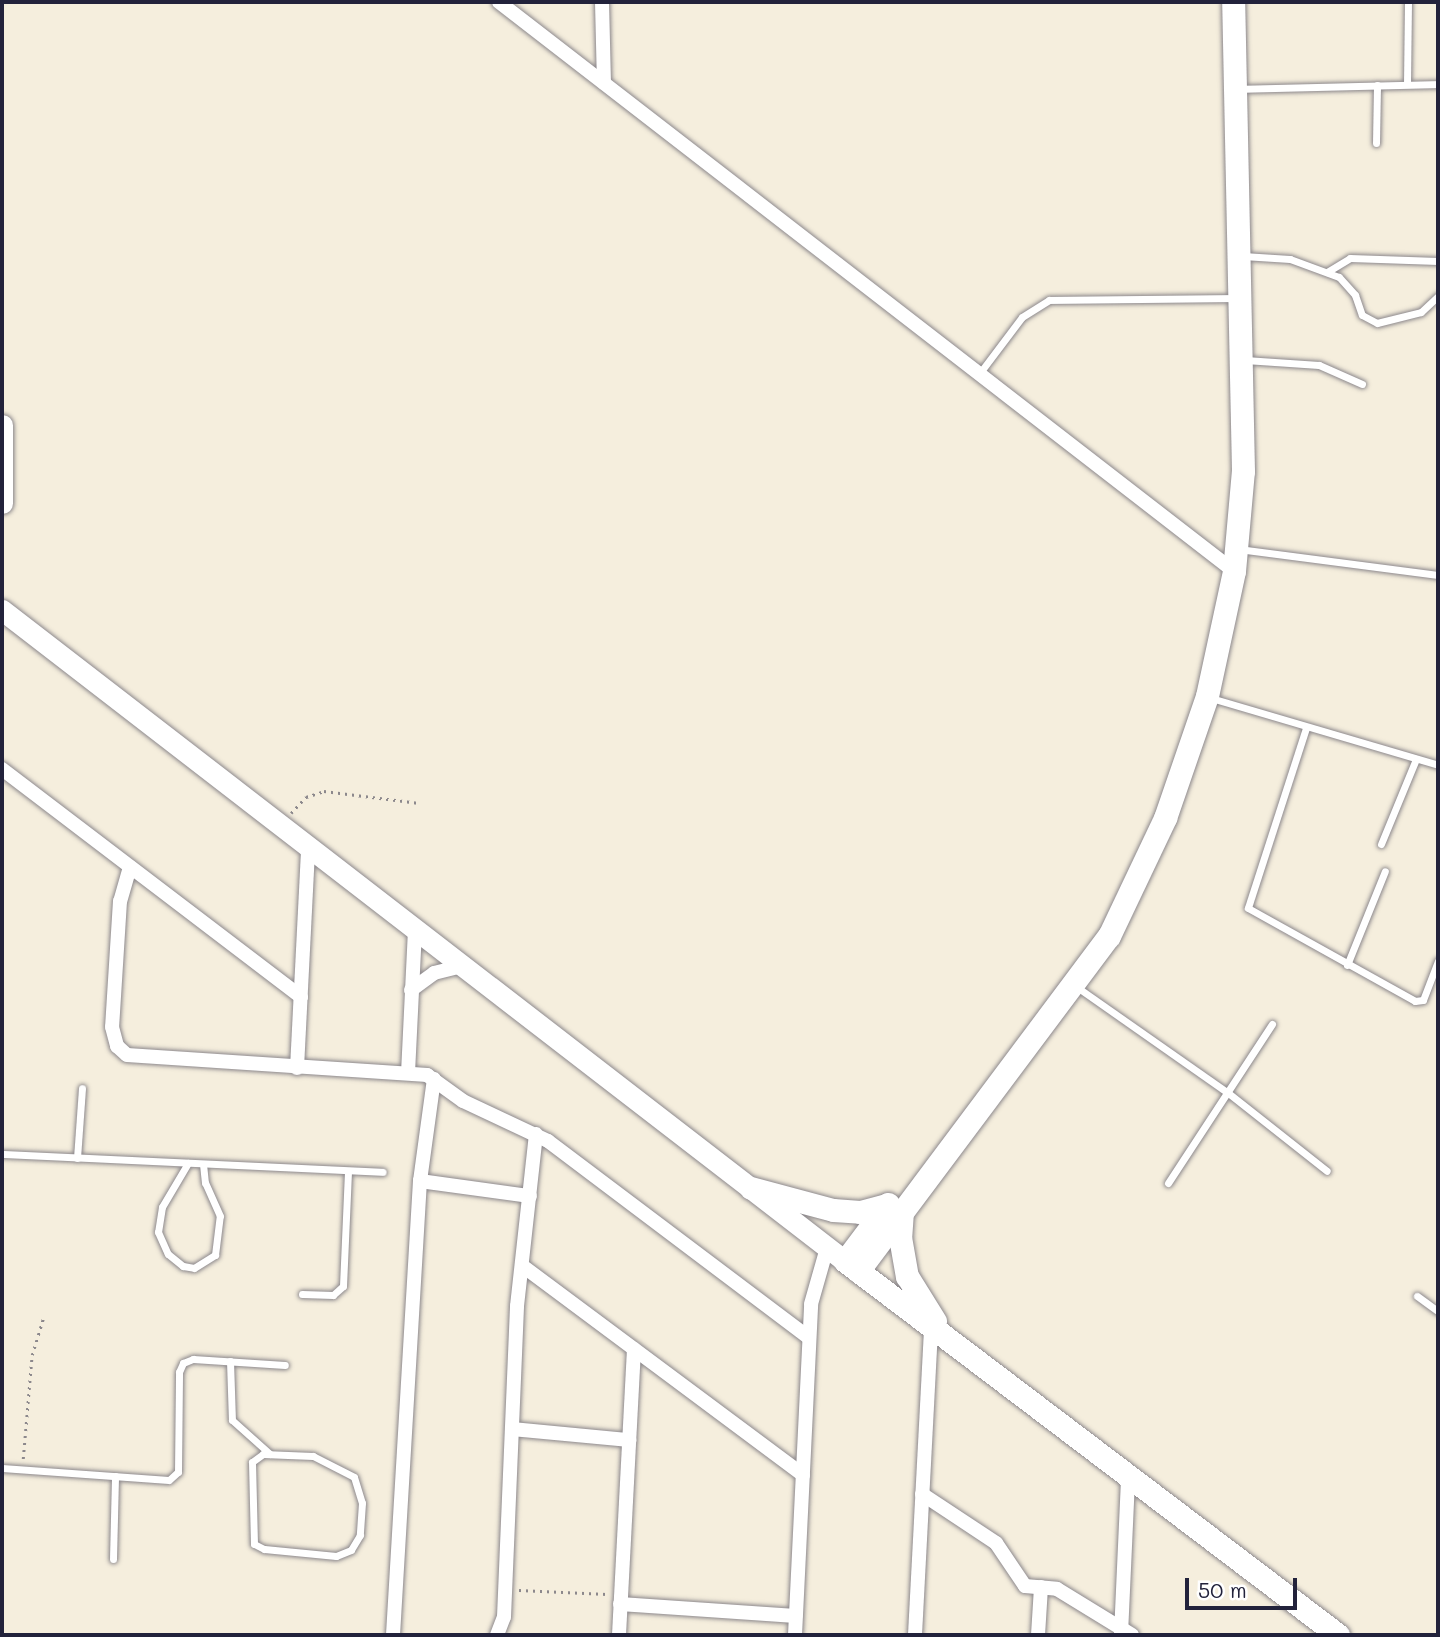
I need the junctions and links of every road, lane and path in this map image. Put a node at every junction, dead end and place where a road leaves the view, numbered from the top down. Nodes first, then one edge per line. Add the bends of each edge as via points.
1 (499, 2) edge
2 (602, 2) edge
3 (1233, 2) edge
4 (1408, 2) edge
5 (604, 83) junction
6 (1407, 84) junction
7 (1438, 84) edge
8 (1377, 85) junction
9 (1236, 89) junction
10 (1376, 143) dead end
11 (1238, 257) junction
12 (1438, 261) edge
13 (1327, 272) junction
14 (1438, 296) edge
15 (1240, 298) junction
16 (1241, 360) junction
17 (979, 374) junction
18 (1362, 384) dead end
19 (2, 425) edge
20 (2, 503) edge
21 (1236, 560) junction
22 (1438, 575) edge
23 (2, 610) edge
24 (1208, 696) junction
25 (1306, 728) junction
26 (1416, 759) junction
27 (1438, 765) edge
28 (2, 769) edge
29 (419, 803) dead end
30 (279, 826) junction
31 (1381, 844) dead end
32 (309, 848) junction
33 (130, 867) junction
34 (1385, 871) dead end
35 (1135, 882) junction
36 (415, 930) junction
37 (1438, 961) edge
38 (1348, 965) junction
39 (462, 966) junction
40 (1074, 985) junction
41 (411, 990) junction
42 (301, 996) junction
43 (1272, 1024) dead end
44 (298, 1068) junction
45 (408, 1073) junction
46 (435, 1079) junction
47 (82, 1088) dead end
48 (1227, 1092) junction
49 (536, 1134) junction
50 (2, 1154) edge
51 (77, 1158) junction
52 (188, 1163) junction
53 (203, 1164) junction
54 (348, 1171) junction
55 (1327, 1171) dead end
56 (383, 1172) dead end
57 (420, 1181) junction
58 (1168, 1183) dead end
59 (751, 1188) junction
60 (530, 1196) junction
61 (895, 1208) junction
62 (843, 1260) junction
63 (524, 1267) junction
64 (302, 1294) dead end
65 (1417, 1296) dead end
66 (1438, 1311) edge
67 (43, 1318) dead end
68 (940, 1334) junction
69 (810, 1338) junction
70 (634, 1349) junction
71 (230, 1361) junction
72 (285, 1365) dead end
73 (512, 1429) junction
74 (629, 1440) junction
75 (271, 1454) junction
76 (2, 1468) edge
77 (22, 1470) junction
78 (803, 1475) junction
79 (115, 1476) junction
80 (1128, 1478) junction
81 (922, 1494) junction
82 (113, 1559) dead end
83 (1041, 1587) junction
84 (505, 1589) junction
85 (621, 1600) junction
86 (796, 1616) junction
87 (1124, 1633) edge
88 (393, 1635) edge
89 (497, 1635) edge
90 (619, 1635) edge
91 (795, 1635) edge
92 (915, 1635) edge
93 (1038, 1635) edge
94 (1338, 1635) edge

1 - 5 street
2 - 5 street
3 - 9 main road
4 - 6 lane
5 - 17 street
6 - 7 lane
6 - 8 lane
8 - 9 lane
8 - 10 lane
9 - 11 main road
11 - 13 lane via 1290,259
11 - 15 main road
12 - 13 lane via 1350,258
13 - 14 lane via 1348,285 1363,315 1377,323 1421,312
15 - 16 main road
15 - 17 lane via 1049,300 1022,317
16 - 18 lane via 1319,365
16 - 21 main road via 1243,471
17 - 21 street
19 - 20 main road
21 - 22 lane
21 - 24 main road
23 - 30 main road
24 - 25 lane
24 - 35 main road via 1180,783
25 - 26 lane
25 - 38 lane via 1247,905
26 - 27 lane
26 - 31 lane
28 - 33 street
29 - 30 path via 318,792 306,797
30 - 32 main road
32 - 36 main road
32 - 42 street
33 - 42 street
33 - 44 street via 120,901 112,1027 117,1046 140,1059
34 - 38 lane
35 - 40 main road via 1109,936
35 - 61 main road
36 - 39 main road
36 - 41 street
37 - 38 lane via 1418,1002
39 - 41 street via 434,973
39 - 59 main road
40 - 48 lane
40 - 61 main road
41 - 45 street
42 - 44 street
43 - 48 lane
44 - 45 street
45 - 46 street
46 - 49 street via 463,1101
46 - 57 street
47 - 51 lane
48 - 55 lane
48 - 58 lane
49 - 60 street
49 - 69 street
50 - 51 lane
51 - 52 lane
52 - 53 lane
52 - 53 lane via 162,1207 158,1232 168,1254 194,1268 215,1255 220,1216 208,1192
53 - 54 lane
54 - 56 lane
54 - 64 lane via 343,1286 334,1295
57 - 60 street
57 - 88 street
59 - 61 main road via 833,1210
59 - 62 main road
60 - 63 street
61 - 62 main road
61 - 68 main road via 907,1276
62 - 68 main road
62 - 69 street via 814,1284
63 - 70 street
63 - 73 street via 517,1306
65 - 66 lane
67 - 77 path via 32,1355
68 - 80 main road
68 - 81 street
69 - 78 street
70 - 74 street
70 - 78 street
71 - 72 lane
71 - 75 lane via 232,1420
71 - 79 lane via 193,1359 180,1367 178,1469 173,1479
73 - 74 street
73 - 84 street
74 - 85 street
75 - 75 lane via 258,1455 252,1462 254,1544 336,1556 351,1550 360,1535 362,1503 354,1477 325,1460
76 - 77 lane
77 - 79 lane
78 - 86 street
79 - 82 lane
80 - 87 street
80 - 94 main road
81 - 83 street via 996,1543 1017,1580
81 - 92 street
83 - 87 street via 1057,1589
83 - 93 street
84 - 85 path
84 - 89 street via 504,1617
85 - 86 street
85 - 90 street
86 - 91 street

